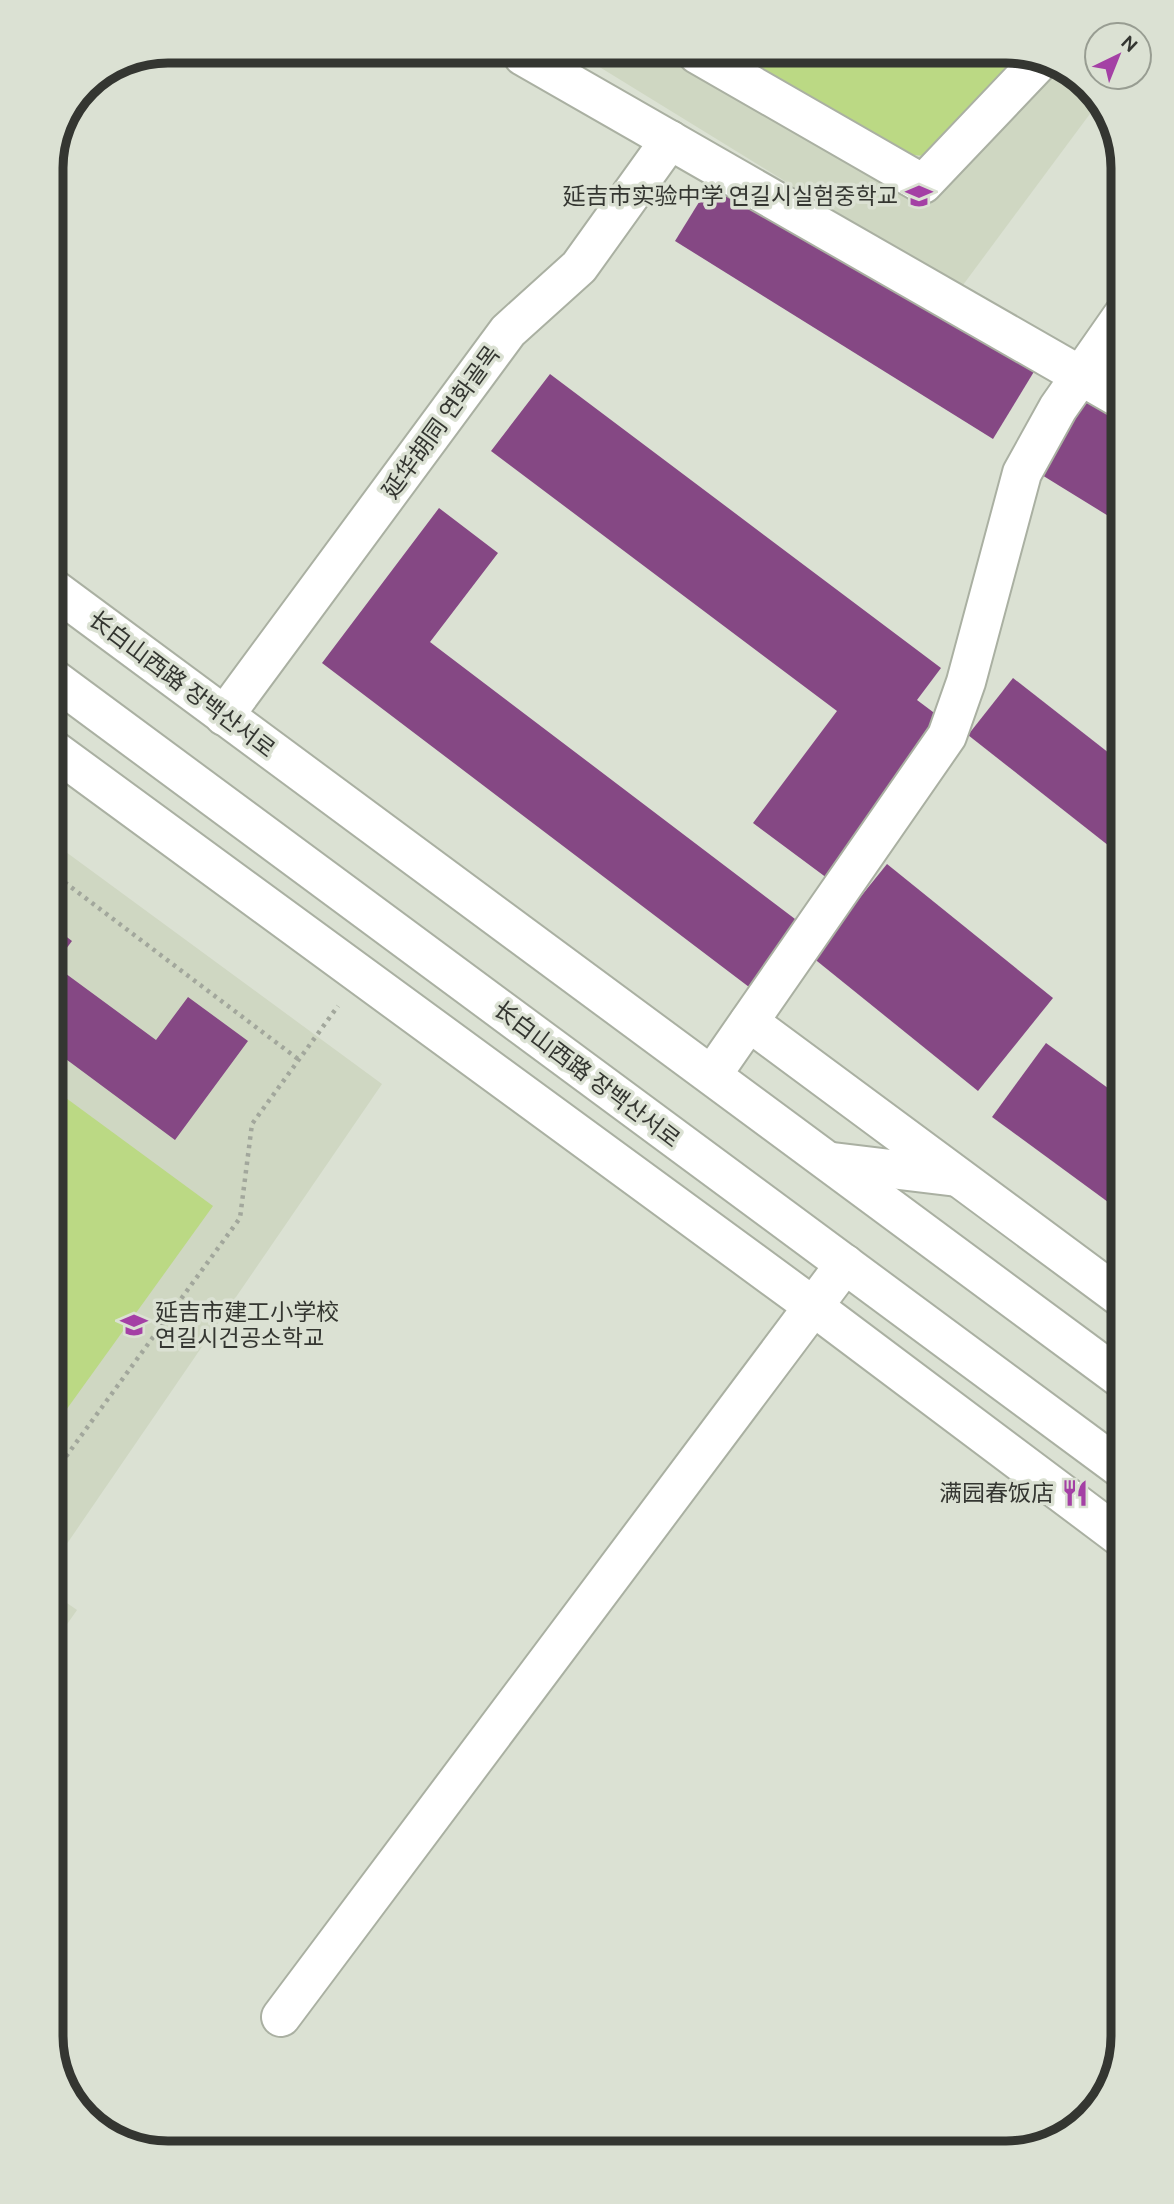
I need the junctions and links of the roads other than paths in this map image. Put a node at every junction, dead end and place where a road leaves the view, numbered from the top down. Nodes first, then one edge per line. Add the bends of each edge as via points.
1 (535, 63) edge
2 (713, 63) edge
3 (1034, 67) edge
4 (670, 140) junction
5 (1111, 331) edge
6 (1079, 375) junction
7 (1111, 393) edge
8 (63, 596) edge
9 (63, 686) edge
10 (224, 716) junction
11 (63, 757) edge
12 (748, 1023) junction
13 (712, 1075) junction
14 (831, 1161) junction
15 (957, 1177) junction
16 (845, 1264) junction
17 (1111, 1290) edge
18 (814, 1307) junction
19 (1111, 1371) edge
20 (1111, 1461) edge
21 (1111, 1530) edge
22 (281, 2017) dead end

1 - 4 street
2 - 3 street via 923,184
4 - 6 street
4 - 10 street, 延华胡同 연화골목 via 579,267 509,331
5 - 6 street
6 - 7 street
6 - 12 street via 1022,473 947,736
8 - 10 street, 长白山西路 장백산서로
9 - 16 street, 长白山西路 장백산서로
10 - 13 street, 长白山西路 장백산서로
11 - 18 street
12 - 13 street
12 - 15 street
13 - 14 street, 长白山西路 장백산서로
14 - 15 street
14 - 19 street, 长白山西路 장백산서로
15 - 17 street
16 - 18 street
16 - 20 street, 长白山西路 장백산서로
18 - 21 street
18 - 22 street

